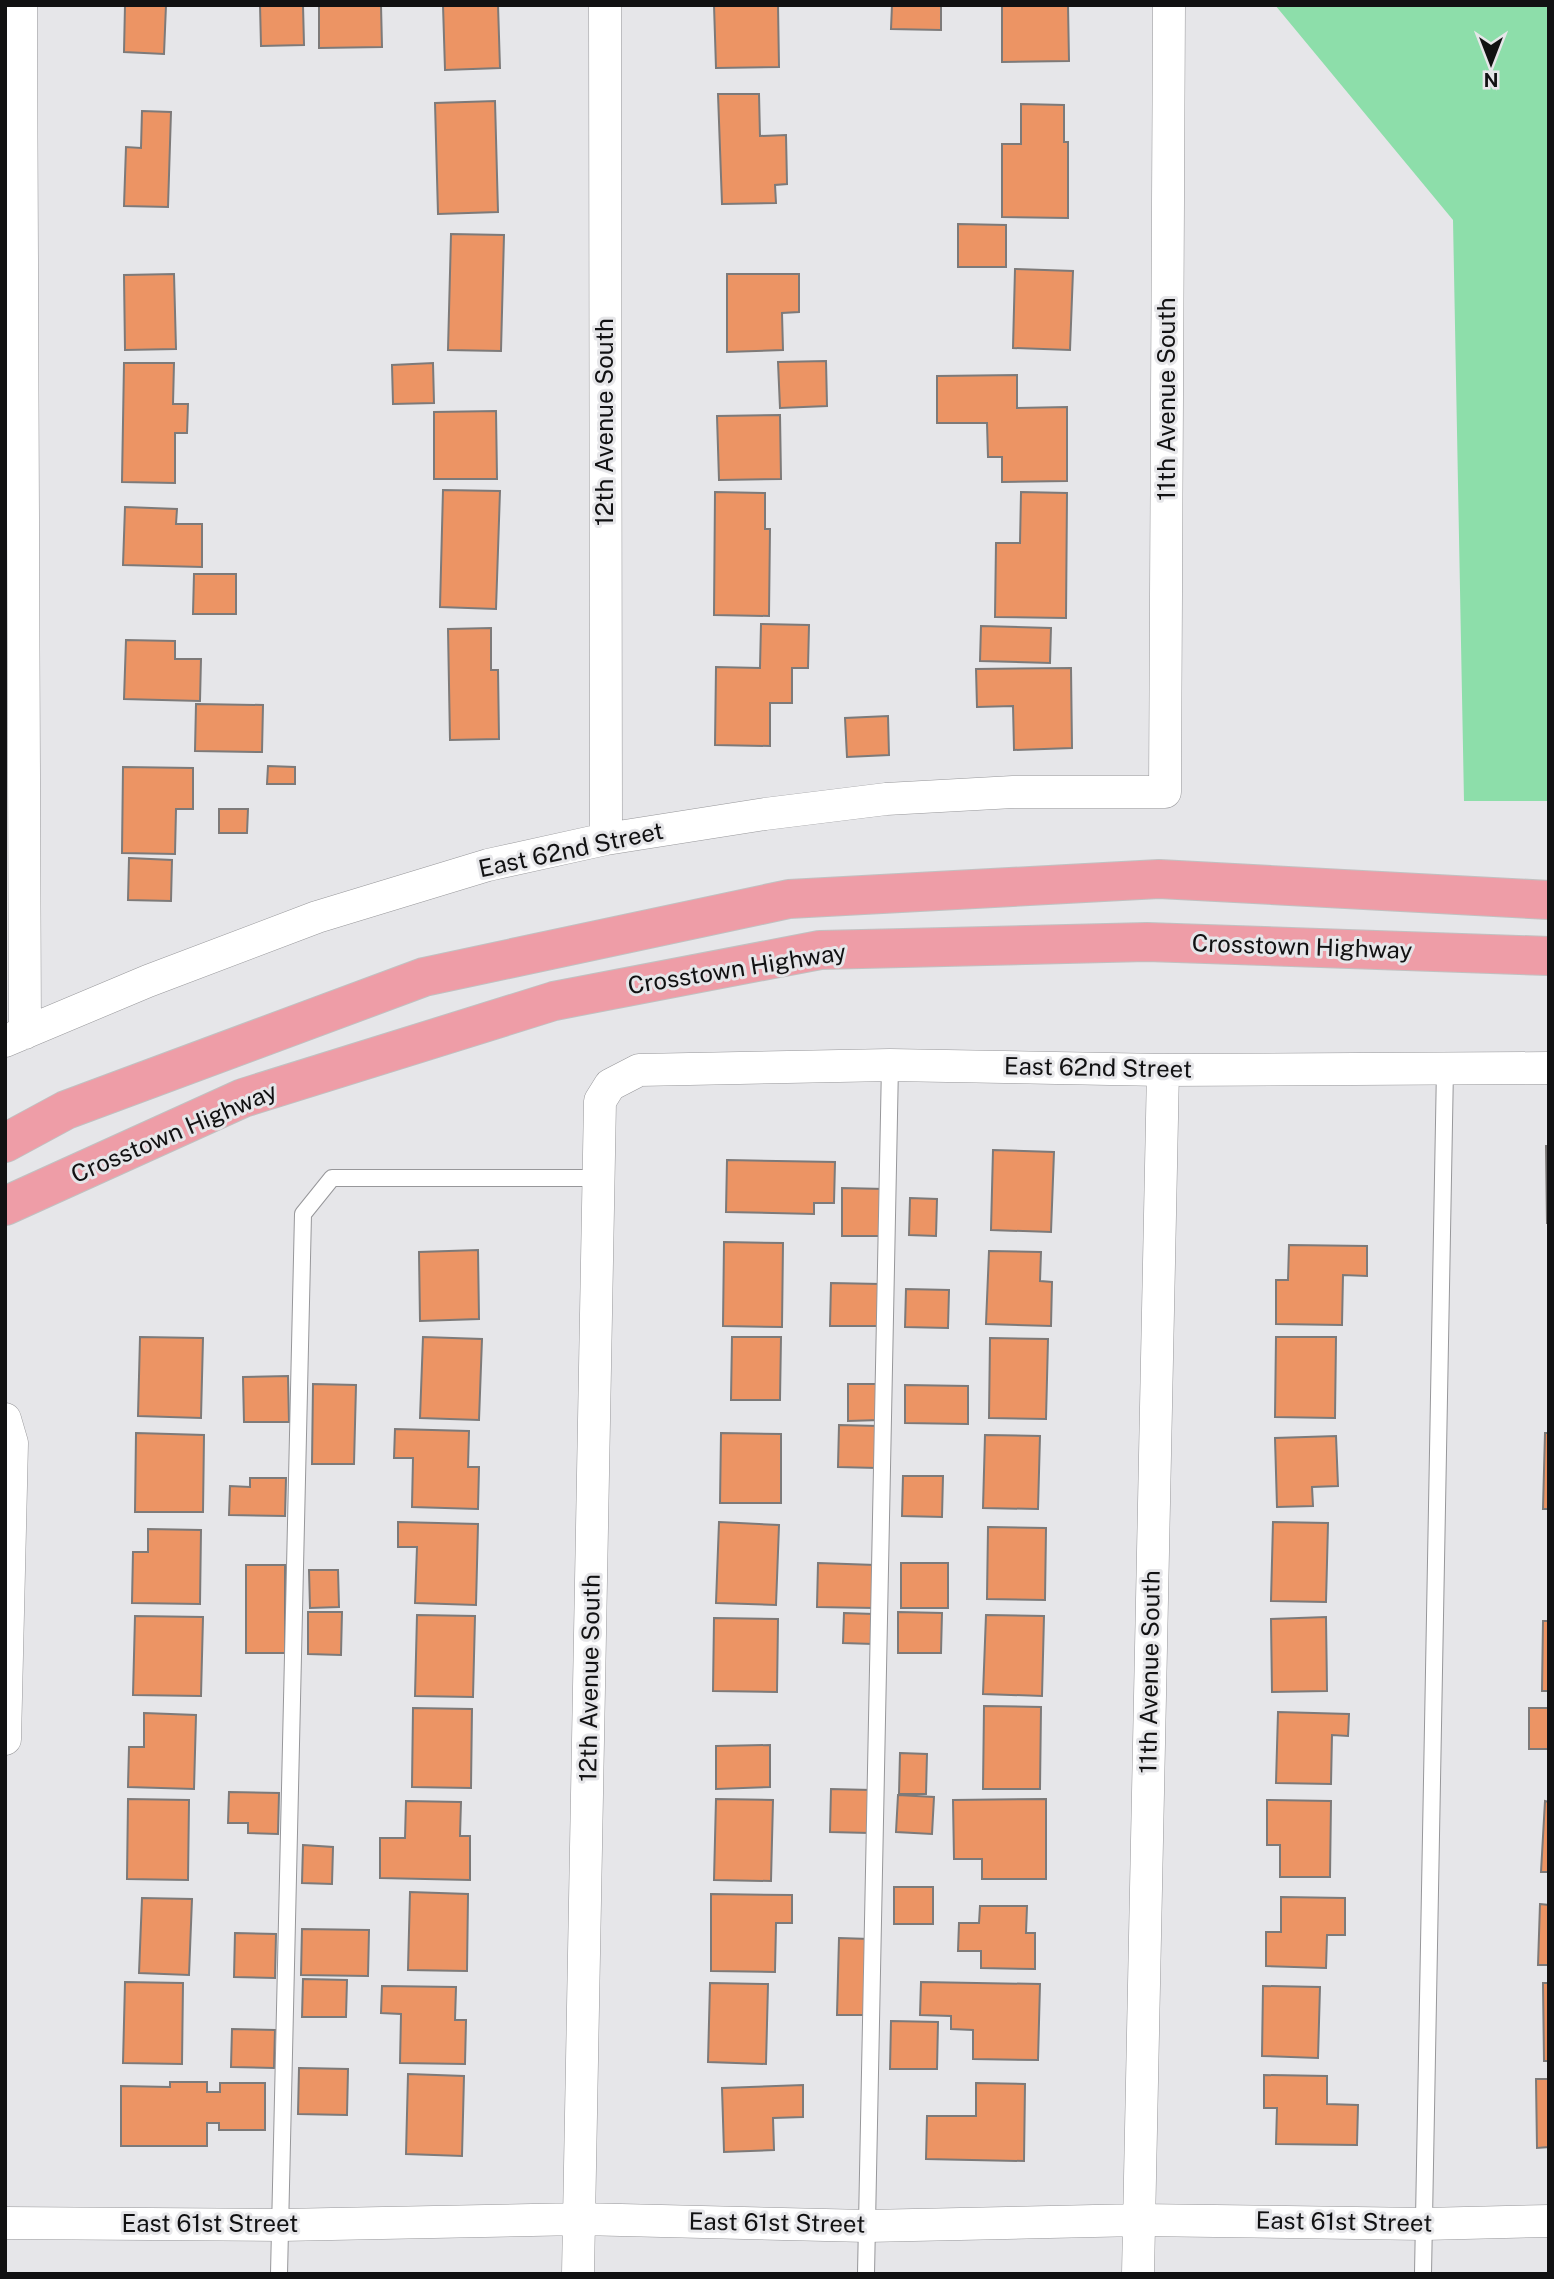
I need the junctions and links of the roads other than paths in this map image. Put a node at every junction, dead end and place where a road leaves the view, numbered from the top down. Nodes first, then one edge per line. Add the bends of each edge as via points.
1 (21, 5) edge
2 (605, 5) edge
3 (1170, 5) edge
4 (1165, 792) joint
5 (606, 839) junction
6 (1549, 900) edge
7 (1549, 956) edge
8 (15, 1037) edge
9 (890, 1065) junction
10 (1445, 1068) junction
11 (1549, 1068) edge
12 (1163, 1070) junction
13 (610, 1085) joint
14 (5, 1143) edge
15 (600, 1178) junction
16 (5, 1206) edge
17 (9, 1431) edge
18 (5, 1739) edge
19 (580, 2219) junction
20 (1139, 2220) junction
21 (1549, 2221) edge
22 (5, 2223) edge
23 (1424, 2224) junction
24 (281, 2225) junction
25 (867, 2226) junction
26 (279, 2274) edge
27 (578, 2274) edge
28 (866, 2274) edge
29 (1138, 2274) edge
30 (1423, 2274) edge

1 - 8 street
2 - 5 street, 12th Avenue South
3 - 4 street, 11th Avenue South
4 - 5 street, East 62nd Street via 1013,792 886,799
5 - 8 street, East 62nd Street via 488,865 317,917
6 - 14 highway via 1158,879 789,899 424,977 66,1110
7 - 16 highway, Crosstown Highway via 1147,942 820,950 554,1001 243,1098
9 - 12 street, East 62nd Street
9 - 13 street, East 62nd Street via 639,1070
9 - 25 lane
10 - 11 street, East 62nd Street
10 - 12 street, East 62nd Street
10 - 23 lane
12 - 20 street, 11th Avenue South
13 - 15 street, 12th Avenue South via 600,1101
15 - 19 street, 12th Avenue South
15 - 24 lane via 332,1178 303,1214
17 - 18 street
19 - 24 street, East 61st Street
19 - 25 street, East 61st Street
19 - 27 street, 12th Avenue South
20 - 23 street, East 61st Street
20 - 25 street, East 61st Street
20 - 29 street, 11th Avenue South
21 - 23 street, East 61st Street
22 - 24 street, East 61st Street
23 - 30 lane
24 - 26 lane
25 - 28 lane

